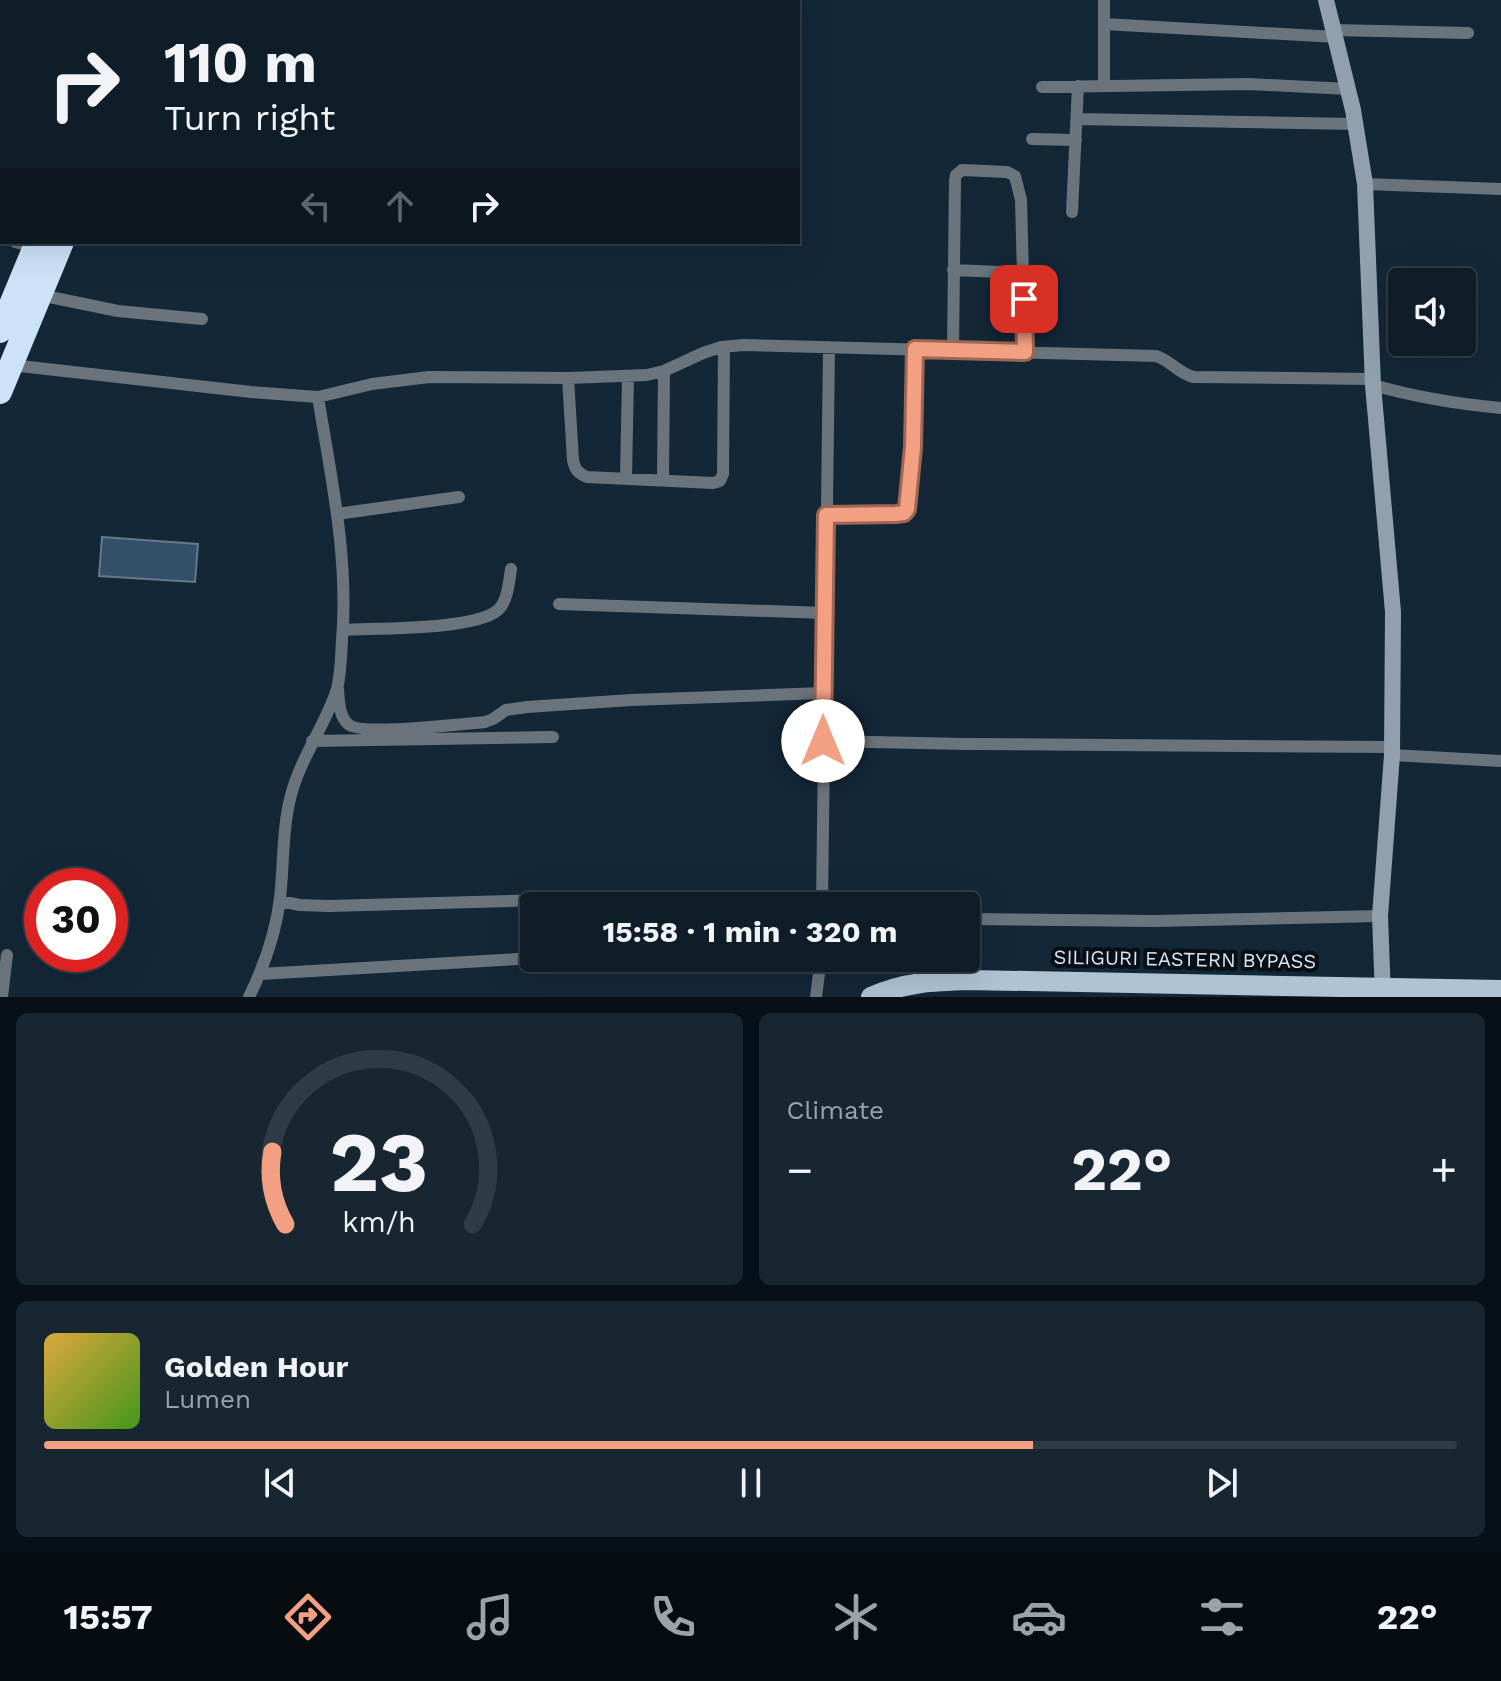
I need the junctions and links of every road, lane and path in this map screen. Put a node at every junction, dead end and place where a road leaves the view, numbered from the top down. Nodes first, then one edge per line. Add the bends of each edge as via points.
1 (1104, 0) edge
2 (1326, 0) edge
3 (1104, 24) junction
4 (1468, 33) dead end
5 (1335, 34) junction
6 (1078, 86) junction
7 (1104, 86) junction
8 (1042, 87) dead end
9 (1348, 89) junction
10 (1077, 119) junction
11 (1356, 124) junction
12 (1032, 139) dead end
13 (1076, 140) junction
14 (1365, 184) junction
15 (1501, 189) edge
16 (1072, 212) dead end
17 (29, 244) edge
18 (61, 244) edge
19 (953, 270) junction
20 (1023, 273) junction
21 (40, 295) junction
22 (202, 319) dead end
23 (1, 324) edge
24 (724, 347) junction
25 (829, 347) junction
26 (915, 349) junction
27 (953, 350) junction
28 (1025, 352) junction
29 (11, 365) junction
30 (664, 371) junction
31 (628, 377) junction
32 (568, 378) junction
33 (1373, 382) junction
34 (0, 392) edge
35 (318, 397) junction
36 (1501, 408) edge
37 (626, 478) junction
38 (663, 480) junction
39 (459, 497) dead end
40 (337, 514) junction
41 (826, 515) junction
42 (511, 569) dead end
43 (559, 604) dead end
44 (825, 613) junction
45 (343, 630) junction
46 (338, 686) junction
47 (823, 693) junction
48 (553, 737) dead end
49 (312, 741) junction
50 (823, 741) junction
51 (1392, 751) junction
52 (1501, 761) edge
53 (822, 892) edge
54 (280, 901) junction
55 (520, 901) edge
56 (1380, 916) junction
57 (980, 919) edge
58 (7, 955) dead end
59 (520, 959) edge
60 (819, 972) edge
61 (260, 974) junction
62 (1501, 990) edge
63 (1383, 992) edge
64 (2, 997) edge
65 (249, 997) edge
66 (816, 997) edge
67 (871, 997) edge
68 (908, 997) edge
69 (1199, 997) edge

1 - 3 street
2 - 5 street
3 - 5 street
3 - 7 street
4 - 5 street
5 - 9 street
6 - 7 street
6 - 8 street
6 - 10 street
7 - 9 street
9 - 11 street
10 - 11 street
10 - 13 street
11 - 14 street
12 - 13 street
13 - 16 street
14 - 15 street
14 - 33 street
17 - 23 highway
18 - 21 highway
19 - 20 street
19 - 20 street via 955,181 962,170 1015,176 1021,200
19 - 27 street
20 - 28 street
21 - 22 street via 118,311
21 - 29 highway
24 - 25 street
24 - 30 street
24 - 38 street via 722,479
25 - 26 street
25 - 41 street
26 - 27 street
26 - 41 street via 907,509 896,514
27 - 28 street
28 - 33 street via 1156,356 1194,377
29 - 34 highway
29 - 35 street
30 - 31 street
30 - 38 street
31 - 32 street
31 - 37 street
32 - 35 street via 429,377
32 - 37 street via 575,468 587,477
33 - 36 street via 1406,394
33 - 51 street via 1393,612
35 - 40 street
37 - 38 street
39 - 40 street
40 - 45 street
41 - 44 street
42 - 45 street via 503,603 486,617 432,626
43 - 44 street
44 - 47 street
45 - 46 street
46 - 47 street via 345,723 378,730 485,722 506,710 527,707
46 - 49 street
47 - 50 street
48 - 49 street
49 - 54 street via 291,795
50 - 51 street
50 - 53 street
51 - 52 street
51 - 56 street
54 - 55 street via 329,906
54 - 61 street
56 - 57 street
56 - 63 street
58 - 64 street
59 - 61 street
60 - 66 street
61 - 65 street
62 - 63 main road, SILIGURI EASTERN BYPASS
63 - 67 main road, SILIGURI EASTERN BYPASS via 970,980 907,984
68 - 69 main road, SILIGURI EASTERN BYPASS via 944,991

